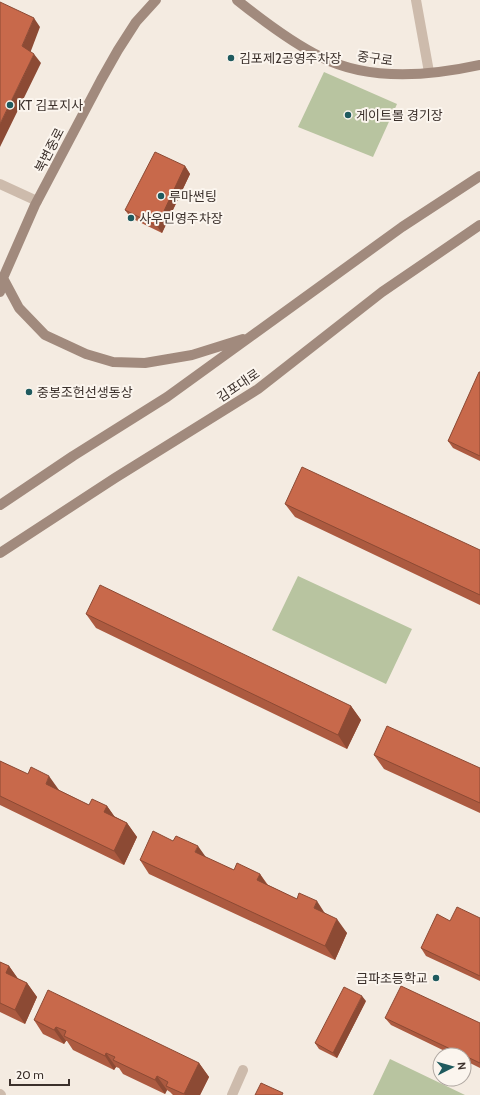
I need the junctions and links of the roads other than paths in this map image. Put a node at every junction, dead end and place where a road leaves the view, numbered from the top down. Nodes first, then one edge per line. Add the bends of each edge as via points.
1 (156, 0) edge
2 (238, 0) edge
3 (416, 0) edge
4 (480, 65) edge
5 (429, 72) junction
6 (480, 176) edge
7 (0, 184) edge
8 (37, 201) junction
9 (480, 225) edge
10 (2, 277) edge
11 (0, 292) edge
12 (251, 337) junction
13 (0, 505) edge
14 (0, 553) edge
15 (243, 1070) dead end
16 (232, 1095) edge

1 - 8 main road, 북변중로 via 136,22 114,56
2 - 5 main road, 중구로 via 300,46 321,58 365,72
3 - 5 lane
4 - 5 main road, 중구로
6 - 12 main road via 402,227
7 - 8 lane
8 - 10 main road, 북변중로
9 - 14 main road, 김포대로 via 382,292 258,389
10 - 11 main road, 북변중로
10 - 12 main road via 19,308 45,335 86,354 113,362 145,363 192,355
12 - 13 main road via 167,397
15 - 16 lane

